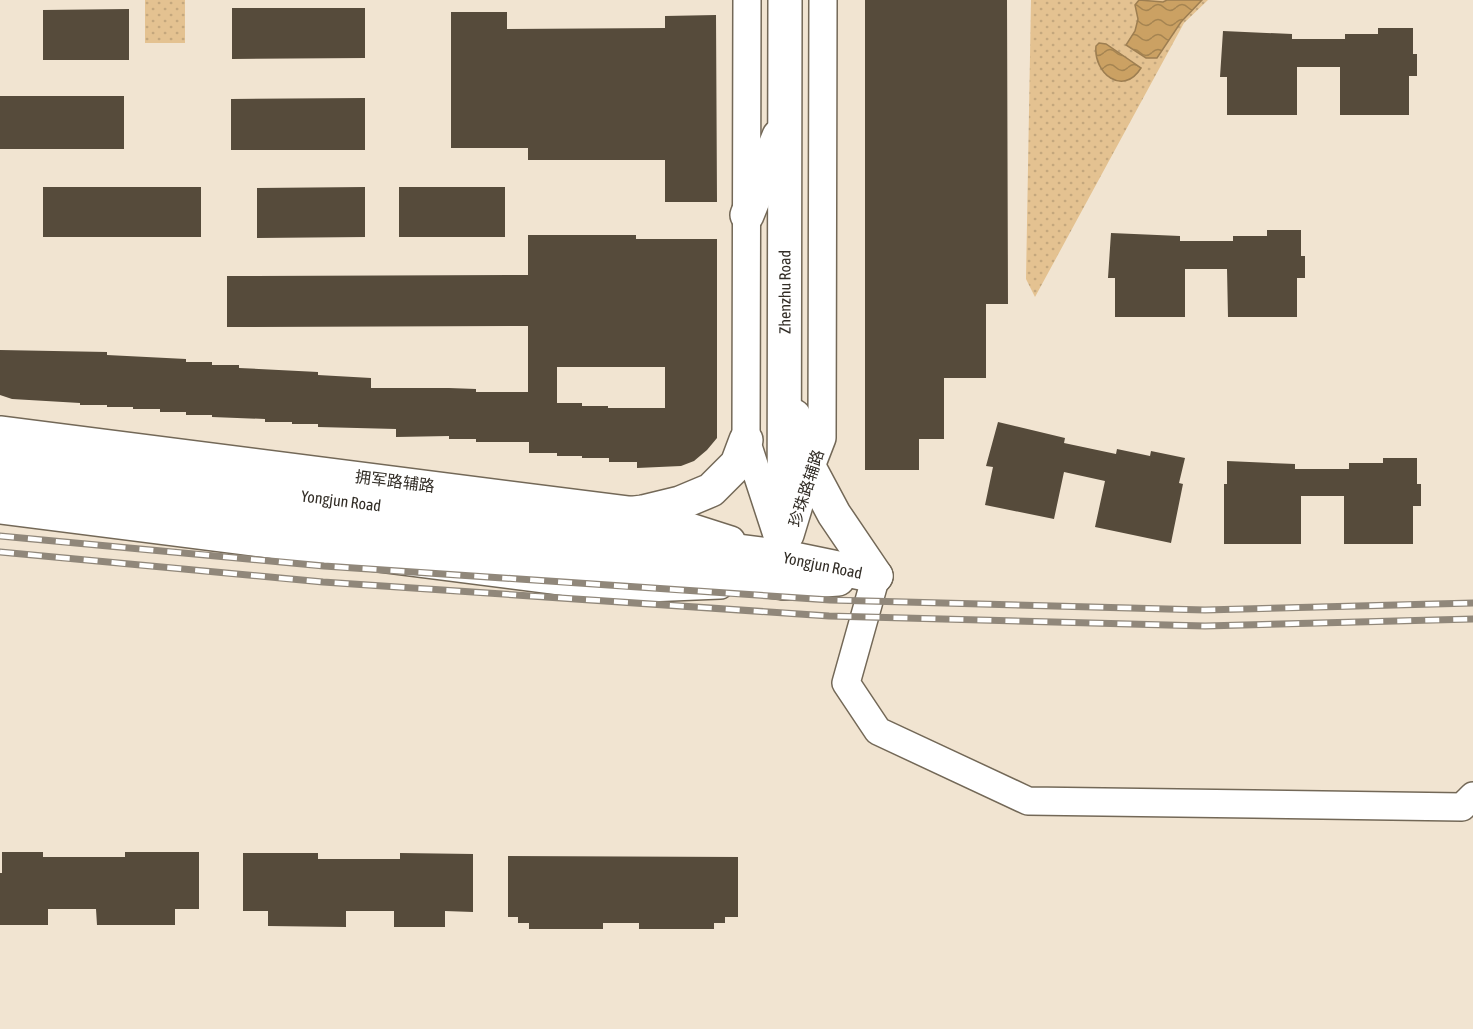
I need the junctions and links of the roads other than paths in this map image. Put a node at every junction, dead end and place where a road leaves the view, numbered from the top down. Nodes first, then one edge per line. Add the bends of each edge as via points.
1 (747, 0) edge
2 (785, 0) edge
3 (823, 0) edge
4 (785, 120) junction
5 (747, 215) junction
6 (784, 386) junction
7 (0, 430) edge
8 (746, 440) junction
9 (0, 457) edge
10 (810, 469) junction
11 (0, 483) edge
12 (0, 510) edge
13 (643, 512) junction
14 (536, 525) junction
15 (784, 570) junction
16 (876, 576) junction
17 (1473, 796) edge

1 - 5 street, 珍珠路辅路
2 - 4 main road, Zhenzhu Road
3 - 10 street, 珍珠路辅路 via 822,438
4 - 5 main road
4 - 6 main road, Zhenzhu Road
5 - 8 street, 珍珠路辅路
6 - 10 main road
6 - 15 main road, Zhenzhu Road
7 - 13 street, 拥军路辅路
8 - 13 main road via 737,464 711,490
8 - 15 street, 珍珠路辅路
9 - 14 main road, Yongjun Road
10 - 15 street, 珍珠路辅路
10 - 16 main road via 834,514
11 - 15 main road, Yongjun Road
12 - 15 street via 622,589
13 - 14 main road
13 - 15 street, 拥军路辅路
14 - 15 main road, Yongjun Road
15 - 16 main road, Yongjun Road
16 - 17 street via 846,683 878,731 1028,801 1462,807

